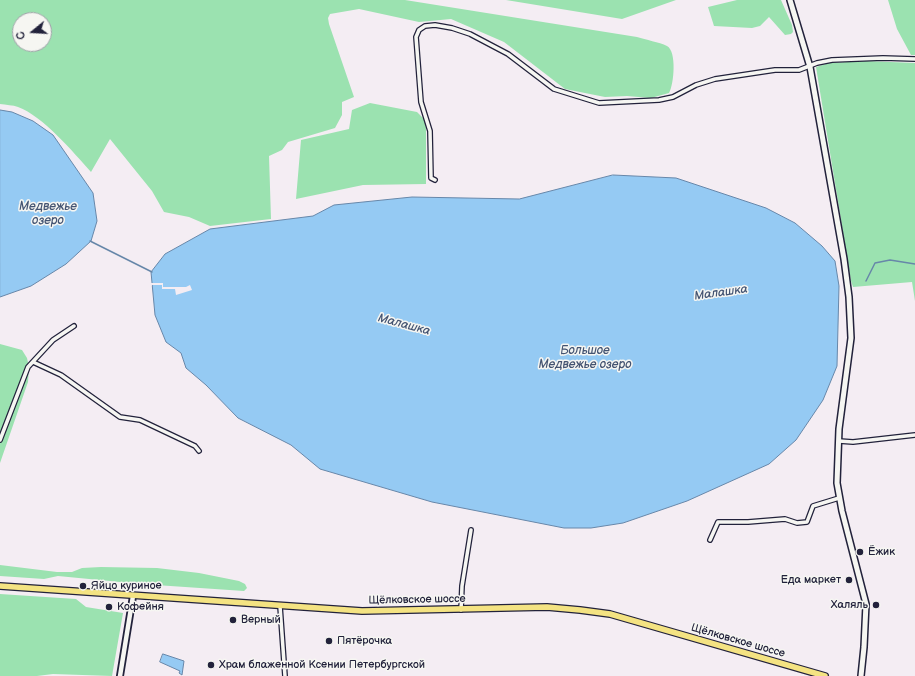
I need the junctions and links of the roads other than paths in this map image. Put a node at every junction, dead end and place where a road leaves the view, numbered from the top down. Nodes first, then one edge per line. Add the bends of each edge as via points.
1 (790, 0) edge
2 (915, 59) edge
3 (810, 67) junction
4 (435, 180) dead end
5 (74, 326) dead end
6 (33, 362) junction
7 (915, 436) edge
8 (0, 440) edge
9 (839, 441) junction
10 (199, 451) dead end
11 (839, 498) junction
12 (471, 530) dead end
13 (710, 540) dead end
14 (0, 586) edge
15 (133, 596) junction
16 (280, 606) junction
17 (461, 610) junction
18 (120, 676) edge
19 (285, 676) edge
20 (825, 676) edge
21 (861, 676) edge

1 - 3 main road
2 - 3 street via 852,58 817,63
3 - 4 street via 715,79 673,97 659,100 599,103 554,89 508,54 483,40 452,28 425,26 419,30 416,38 421,102 430,131 431,178
3 - 9 main road via 849,297 851,338
5 - 6 street via 53,340
6 - 8 street via 22,379
6 - 10 street via 62,375 120,418 140,420 195,446
7 - 9 street
9 - 11 main road
11 - 13 street via 813,506 807,522 803,523 785,519 718,522
11 - 21 main road via 866,604
12 - 17 street
14 - 15 main road, Щёлковское шоссе
15 - 16 main road, Щёлковское шоссе
15 - 18 street
16 - 17 main road, Щёлковское шоссе via 362,611
16 - 19 street
17 - 20 main road, Щёлковское шоссе via 547,608 610,614

